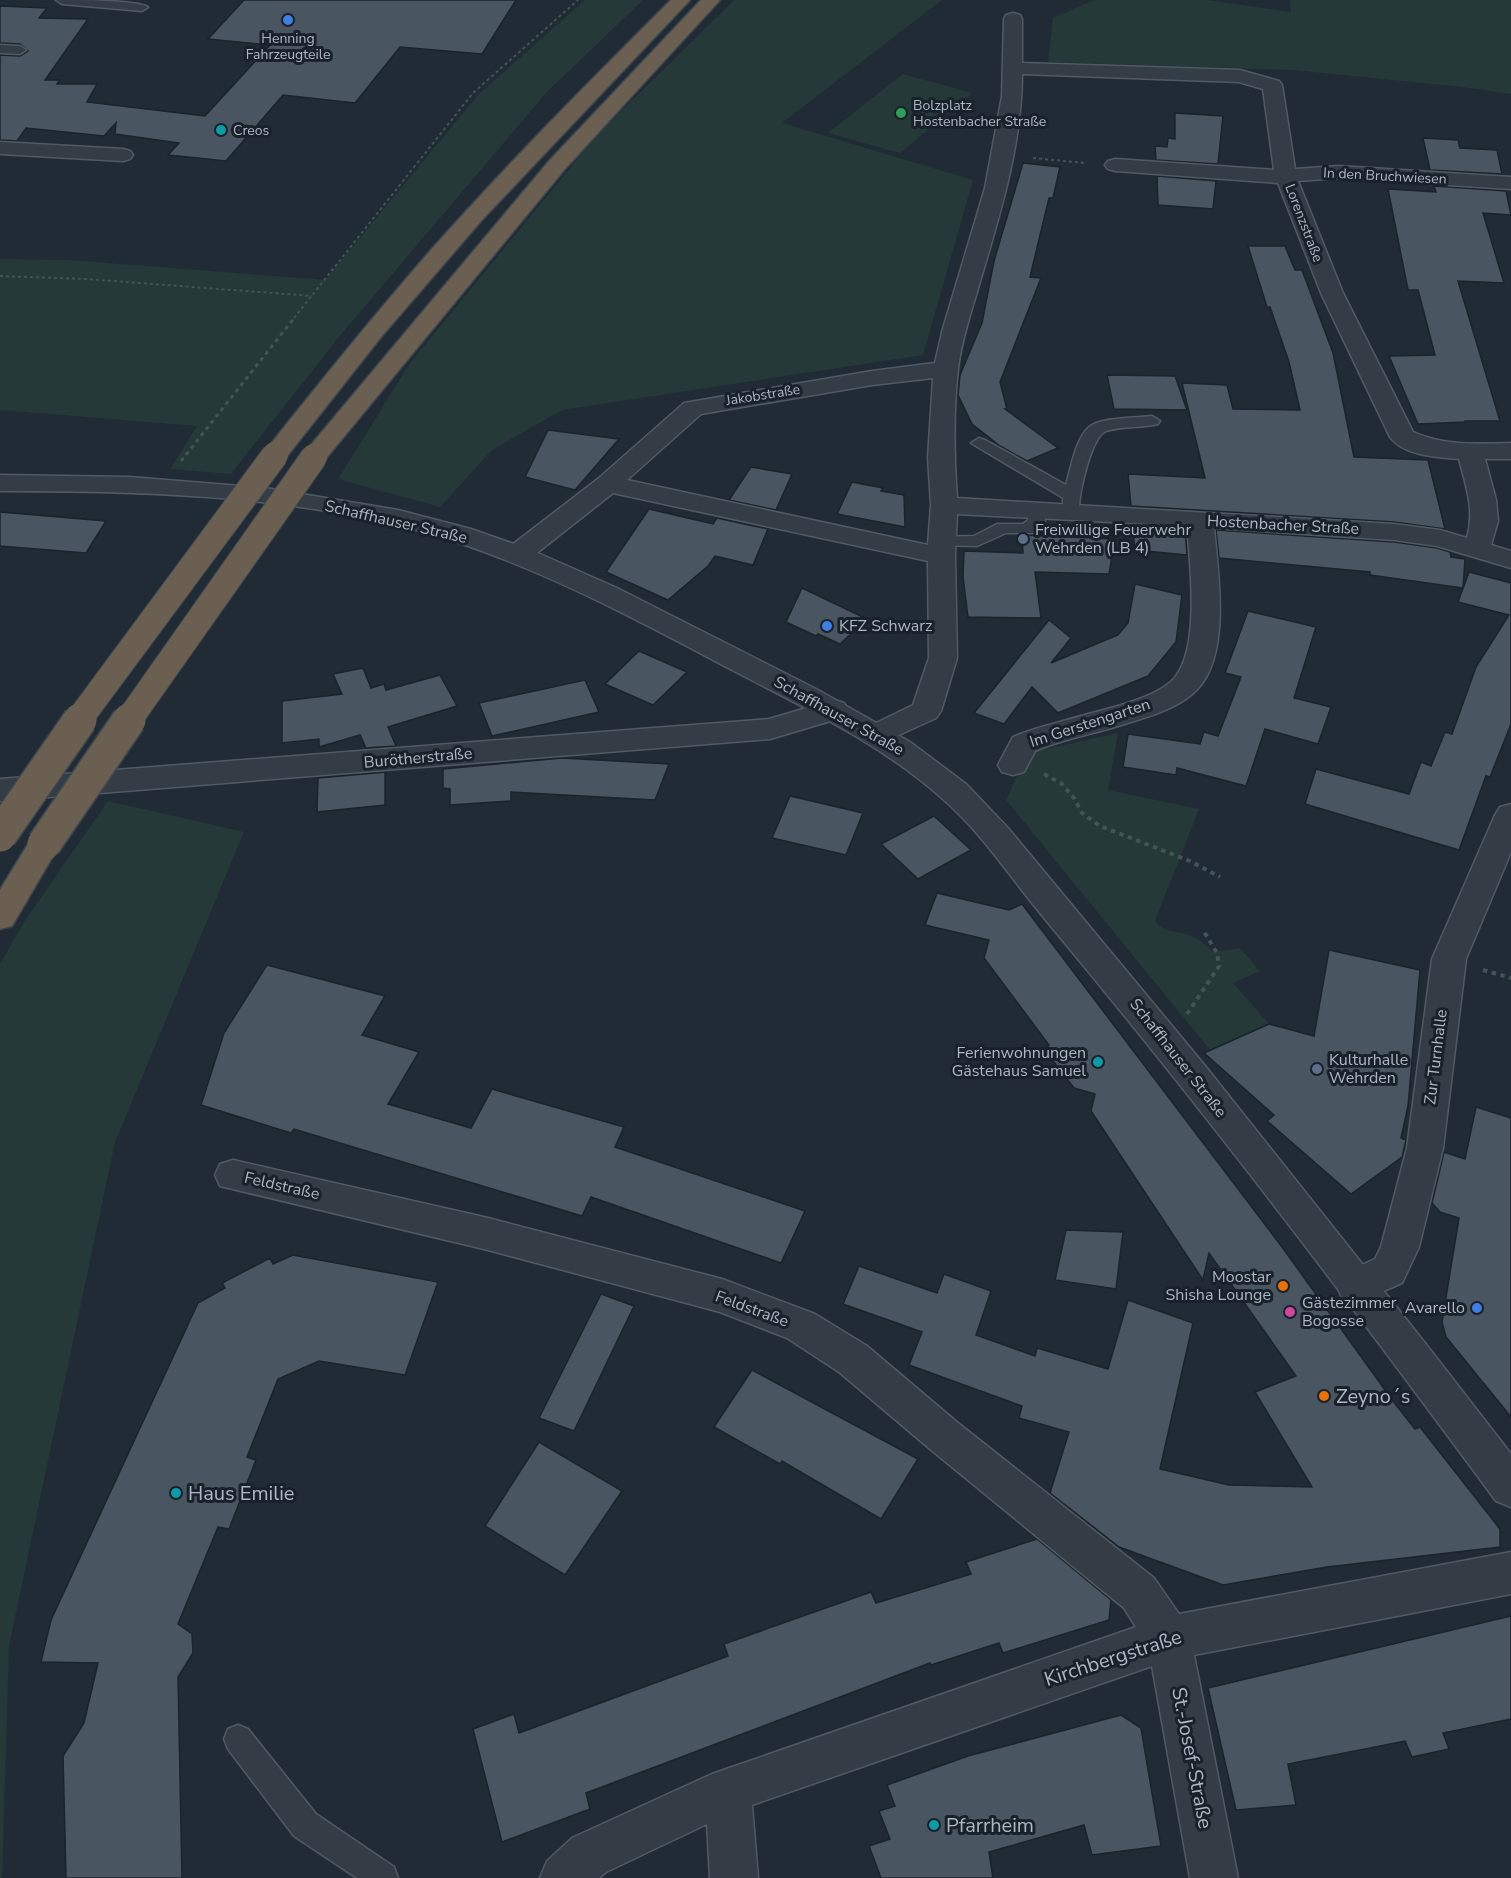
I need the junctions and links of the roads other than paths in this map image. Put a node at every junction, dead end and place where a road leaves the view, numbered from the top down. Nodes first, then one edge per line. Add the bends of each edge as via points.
1 (62, 0) edge
2 (681, 0) edge
3 (711, 0) edge
4 (141, 7) dead end
5 (1013, 19) dead end
6 (0, 49) edge
7 (20, 50) dead end
8 (1011, 68) junction
9 (0, 148) edge
10 (123, 154) dead end
11 (1115, 165) road end
12 (1286, 177) junction
13 (1511, 183) edge
14 (946, 369) junction
15 (1152, 421) dead end
16 (980, 443) dead end
17 (1511, 451) edge
18 (1470, 452) junction
19 (0, 483) edge
20 (609, 484) junction
21 (944, 505) junction
22 (1071, 505) junction
23 (1036, 512) junction
24 (1200, 520) junction
25 (941, 548) junction
26 (1477, 548) junction
27 (518, 554) junction
28 (1511, 560) edge
29 (834, 710) junction
30 (876, 735) junction
31 (1013, 765) road end
32 (0, 790) edge
33 (1511, 814) edge
34 (0, 835) edge
35 (0, 917) edge
36 (233, 1175) dead end
37 (1356, 1286) junction
38 (1511, 1487) edge
39 (1511, 1573) edge
40 (1169, 1638) junction
41 (238, 1740) dead end
42 (728, 1790) junction
43 (383, 1878) edge
44 (564, 1878) edge
45 (734, 1878) edge
46 (1214, 1878) edge

1 - 4 lane
2 - 34 highway, bridge via 565,117 406,292 275,454 91,703
3 - 35 highway, bridge via 519,208 314,457 159,675 44,844
5 - 8 street
6 - 7 lane
8 - 12 street, Lorenzstraße via 1221,75 1259,80 1272,86
8 - 14 street via 1012,96 996,189
9 - 10 street
11 - 12 street, In den Bruchwiesen
12 - 13 street, In den Bruchwiesen via 1329,172
12 - 18 street, Lorenzstraße via 1332,293 1403,437 1428,448
14 - 20 street, Jakobstraße via 693,408
14 - 21 street via 940,458
15 - 22 lane via 1105,426 1094,431 1086,446
16 - 22 lane
17 - 18 street, Lorenzstraße
18 - 26 street via 1485,521
19 - 27 street, Schaffhauser Straße via 161,488 299,500 425,526
20 - 25 street
20 - 27 street, Jakobstraße
21 - 23 street, Hostenbacher Straße
21 - 25 street
22 - 23 street, Hostenbacher Straße
22 - 24 street, Hostenbacher Straße
23 - 25 lane via 1037,522 1027,529 1003,528 977,542
24 - 26 street, Hostenbacher Straße via 1394,532
24 - 31 street, Im Gerstengarten via 1207,617 1201,652 1186,683 1154,703 1023,744
25 - 30 street via 943,658 926,711
26 - 28 street, Hostenbacher Straße
27 - 29 street, Schaffhauser Straße via 625,602
29 - 30 street, Schaffhauser Straße
29 - 32 street, Burötherstraße via 770,729
30 - 37 street, Schaffhauser Straße via 907,754 980,816 1158,1030
33 - 37 street, Zur Turnhalle via 1449,959 1425,1148 1400,1247 1389,1271
36 - 40 street, Feldstraße via 488,1234 711,1293 801,1326 853,1359 1139,1593
37 - 38 street, Schaffhauser Straße
39 - 40 street, Kirchbergstraße
40 - 42 street, Kirchbergstraße
40 - 46 street, St.-Josef-Straße
41 - 43 lane via 305,1825
42 - 44 street, Kirchbergstraße via 589,1855
42 - 45 street

